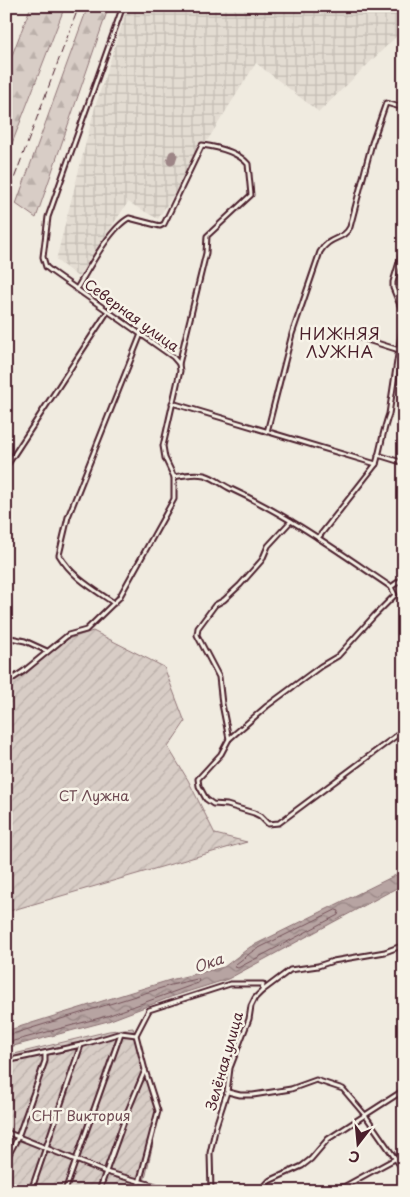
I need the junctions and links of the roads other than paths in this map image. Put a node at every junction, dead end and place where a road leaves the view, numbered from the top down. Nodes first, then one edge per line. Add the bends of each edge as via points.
1 (123, 6) edge
2 (404, 108) edge
3 (404, 246) edge
4 (76, 288) junction
5 (108, 311) junction
6 (345, 332) dead end
7 (141, 334) junction
8 (399, 350) junction
9 (179, 364) junction
10 (172, 403) junction
11 (267, 432) junction
12 (378, 455) junction
13 (376, 464) junction
14 (404, 464) edge
15 (6, 467) edge
16 (174, 477) junction
17 (291, 521) junction
18 (318, 538) junction
19 (404, 578) edge
20 (391, 587) junction
21 (114, 603) junction
22 (6, 638) edge
23 (47, 652) junction
24 (6, 682) edge
25 (404, 730) edge
26 (229, 740) junction
27 (404, 945) edge
28 (262, 991) junction
29 (121, 1033) junction
30 (136, 1034) junction
31 (81, 1045) junction
32 (45, 1053) junction
33 (8, 1061) edge
34 (145, 1070) junction
35 (6, 1075) edge
36 (404, 1090) edge
37 (228, 1092) junction
38 (365, 1115) junction
39 (6, 1132) edge
40 (18, 1137) junction
41 (46, 1149) junction
42 (404, 1154) edge
43 (395, 1159) junction
44 (6, 1160) edge
45 (76, 1161) junction
46 (404, 1171) edge
47 (106, 1172) junction
48 (140, 1181) junction
49 (168, 1190) edge
50 (260, 1190) edge
51 (31, 1191) edge
52 (65, 1191) edge
53 (99, 1191) edge
54 (136, 1191) edge
55 (174, 1191) edge
56 (211, 1191) edge
57 (336, 1191) edge

1 - 4 street, Северная улица via 48,217 43,262
2 - 11 street via 386,103 350,226 346,234 325,244 320,252 292,334
3 - 8 street via 393,282 404,314
4 - 5 street, Северная улица
4 - 9 street via 123,221 129,218 160,226 164,224 202,145 222,149 245,160 251,195 207,236 206,253
5 - 7 street, Северная улица
5 - 15 street
6 - 8 street
7 - 9 street, Северная улица
7 - 21 street via 68,517 59,554 76,577
8 - 12 street via 389,414
9 - 10 street, Северная улица
10 - 11 street
10 - 16 street, Северная улица via 163,446
11 - 13 street
12 - 13 street
12 - 14 street
13 - 18 street
16 - 17 street via 207,475
16 - 21 street, Северная улица via 174,499
17 - 18 street
17 - 26 street via 268,546 251,573 215,605 198,628 197,635 219,676
18 - 20 street
19 - 20 street
20 - 26 street via 395,592 394,598 338,656 286,691
21 - 23 street, Северная улица via 86,630 68,635
22 - 23 street via 25,641
23 - 24 street, Северная улица
25 - 26 street via 274,825 254,813 213,804 199,786 199,776 221,754
27 - 28 street via 385,952 290,970
28 - 30 street via 263,984 230,984 149,1010
28 - 37 street, Зелёная улица via 251,1006 250,1018 230,1068
29 - 30 street
29 - 31 street
29 - 45 street
30 - 34 street
31 - 32 street
31 - 41 street
32 - 33 street
32 - 40 street
33 - 35 street
34 - 47 street
34 - 48 street via 158,1111
36 - 38 street
37 - 38 street via 253,1095 291,1089 319,1080 343,1089
37 - 56 street, Зелёная улица via 210,1153
38 - 43 street
38 - 50 street via 328,1139 302,1166 270,1180
39 - 40 street
40 - 41 street
40 - 44 street
41 - 45 street
41 - 51 street
42 - 43 street
43 - 46 street
43 - 57 street
45 - 47 street
45 - 52 street
47 - 48 street
47 - 53 street
48 - 49 street
48 - 54 street
49 - 55 street

